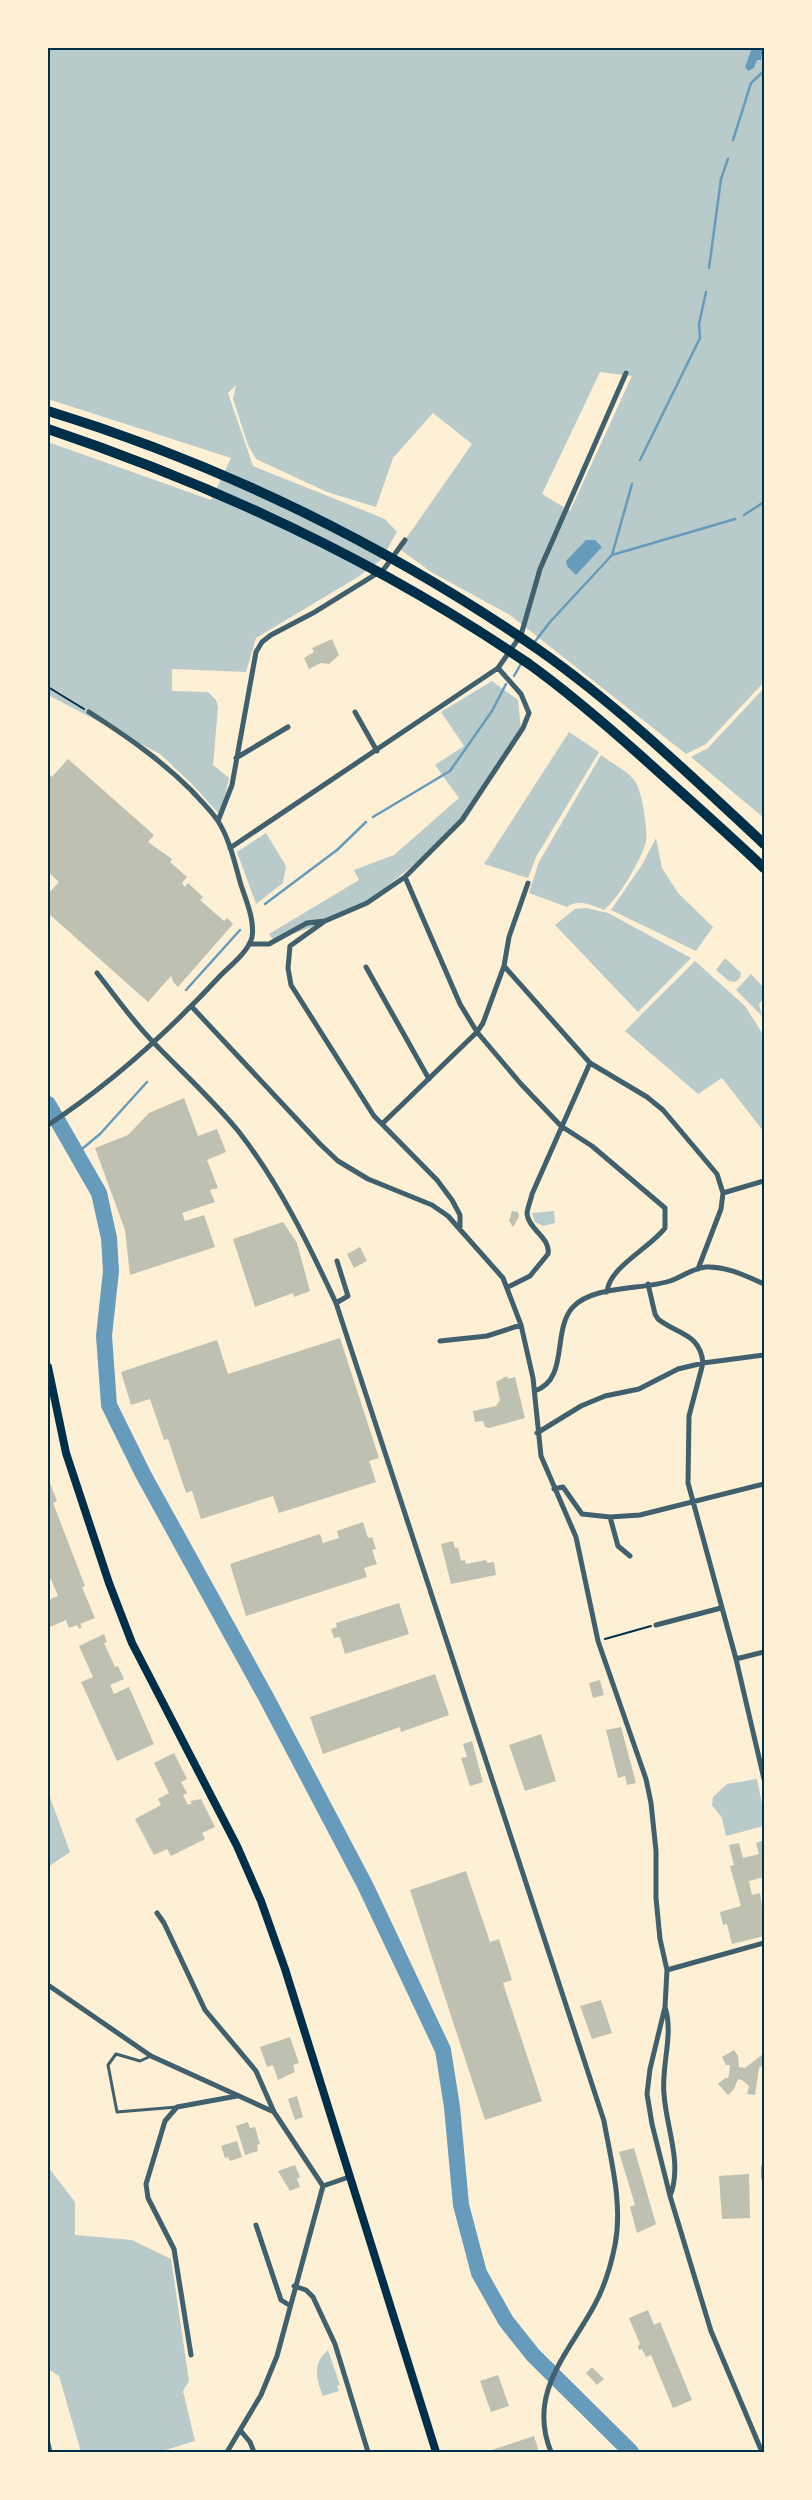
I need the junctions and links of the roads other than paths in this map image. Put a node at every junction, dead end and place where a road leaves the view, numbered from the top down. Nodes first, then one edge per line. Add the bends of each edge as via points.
1 (626, 373) dead end
2 (48, 411) edge
3 (48, 429) edge
4 (404, 540) dead end
5 (498, 668) junction
6 (89, 712) road end
7 (354, 712) dead end
8 (288, 727) dead end
9 (377, 750) junction
10 (236, 758) junction
11 (218, 822) junction
12 (764, 844) edge
13 (230, 848) junction
14 (764, 868) edge
15 (405, 877) junction
16 (528, 883) dead end
17 (325, 920) junction
18 (249, 944) junction
19 (504, 966) junction
20 (366, 967) dead end
21 (97, 973) dead end
22 (192, 1007) junction
23 (477, 1032) junction
24 (154, 1043) junction
25 (590, 1062) junction
26 (429, 1080) junction
27 (382, 1124) junction
28 (48, 1126) edge
29 (561, 1126) junction
30 (764, 1181) edge
31 (723, 1193) junction
32 (460, 1227) junction
33 (337, 1261) dead end
34 (698, 1268) junction
35 (648, 1284) junction
36 (764, 1284) edge
37 (508, 1287) junction
38 (607, 1292) junction
39 (336, 1303) junction
40 (521, 1325) junction
41 (440, 1341) dead end
42 (764, 1355) edge
43 (703, 1363) junction
44 (48, 1367) edge
45 (535, 1391) junction
46 (537, 1433) junction
47 (764, 1484) edge
48 (554, 1489) junction
49 (692, 1501) junction
50 (610, 1517) junction
51 (630, 1556) dead end
52 (721, 1608) junction
53 (656, 1625) road end
54 (764, 1652) edge
55 (736, 1659) junction
56 (764, 1779) edge
57 (157, 1913) dead end
58 (764, 1943) edge
59 (667, 1970) junction
60 (48, 1986) edge
61 (665, 2007) junction
62 (152, 2056) junction
63 (237, 2096) junction
64 (177, 2107) junction
65 (274, 2112) junction
66 (764, 2167) edge
67 (349, 2177) junction
68 (764, 2178) edge
69 (323, 2186) junction
70 (670, 2196) junction
71 (256, 2225) dead end
72 (294, 2286) junction
73 (289, 2305) junction
74 (191, 2355) dead end
75 (240, 2430) junction
76 (48, 2439) edge
77 (51, 2452) edge
78 (227, 2452) edge
79 (254, 2452) edge
80 (368, 2452) edge
81 (436, 2452) edge
82 (550, 2452) edge
83 (762, 2452) edge

1 - 5 street via 540,569 521,634
2 - 12 highway via 214,472 290,506 418,572 539,650 643,733
3 - 14 highway via 173,474 279,522 415,593 529,665 588,711
4 - 10 street via 384,569 262,642 256,652
5 - 9 street
5 - 15 street via 521,694 529,713 523,728 462,820
6 - 11 street via 162,762 203,802
7 - 9 street
8 - 10 street
9 - 13 street
10 - 11 street via 230,790
11 - 13 street
13 - 18 street via 252,929
15 - 17 street via 367,903
15 - 23 street via 460,1004
16 - 19 street via 509,938
17 - 18 street via 307,923 269,944
17 - 27 street via 290,946 288,968 291,985 368,1108
18 - 22 street
19 - 23 street
19 - 25 street
20 - 26 street
21 - 24 street
22 - 24 street
22 - 32 street via 338,1160 368,1179 432,1205
23 - 26 street
23 - 29 street
24 - 28 street
24 - 39 street via 190,1076 267,1170 291,1208
25 - 29 street
25 - 31 street via 663,1110 717,1174
26 - 27 street
27 - 32 street via 437,1180 460,1215
29 - 37 street via 532,1194 527,1214 531,1225 546,1243 548,1254 530,1276
29 - 38 street via 592,1146 665,1208 665,1228 647,1248 610,1278
30 - 31 street
31 - 34 street via 716,1223
32 - 37 street
33 - 39 street via 348,1296
34 - 35 street via 668,1281
34 - 36 street via 720,1268
35 - 38 street
35 - 43 street via 654,1314 664,1324 697,1342
37 - 40 street
38 - 45 street via 580,1300 570,1310 554,1375 549,1384
39 - 82 street via 604,2121 616,2193 618,2223 615,2246 595,2306 561,2358 547,2389 544,2416
40 - 41 street via 487,1336
40 - 45 street
42 - 43 street
43 - 46 street via 678,1369 639,1389 605,1396 581,1406
43 - 49 street via 689,1416 688,1483
44 - 67 main road via 66,1453 109,1583 132,1643 224,1819 260,1901
45 - 46 street
46 - 48 street via 541,1456
47 - 49 street
48 - 50 street via 563,1487 582,1514
48 - 59 street via 570,1518 598,1641 646,1779 656,1851 660,1939
49 - 50 street via 640,1515
49 - 52 street
50 - 51 street via 618,1546
52 - 53 street
52 - 55 street
54 - 55 street
55 - 56 street
57 - 65 street via 205,2010 256,2071
58 - 59 street
59 - 61 street
60 - 62 street
61 - 70 street via 668,2026 664,2094 675,2177
61 - 70 street via 647,2094
62 - 63 street
62 - 64 lane via 140,2061 116,2054 108,2065 117,2112
63 - 64 street
63 - 65 street
64 - 74 street via 165,2121 146,2184 148,2198 174,2249
65 - 69 street
66 - 68 street
67 - 69 street
67 - 81 main road
69 - 72 street
70 - 83 street via 711,2331
71 - 73 street via 281,2300
72 - 73 street
72 - 80 street via 306,2290 313,2297 335,2344
73 - 75 street via 277,2356 261,2395
75 - 78 street
75 - 79 street
76 - 77 lane

